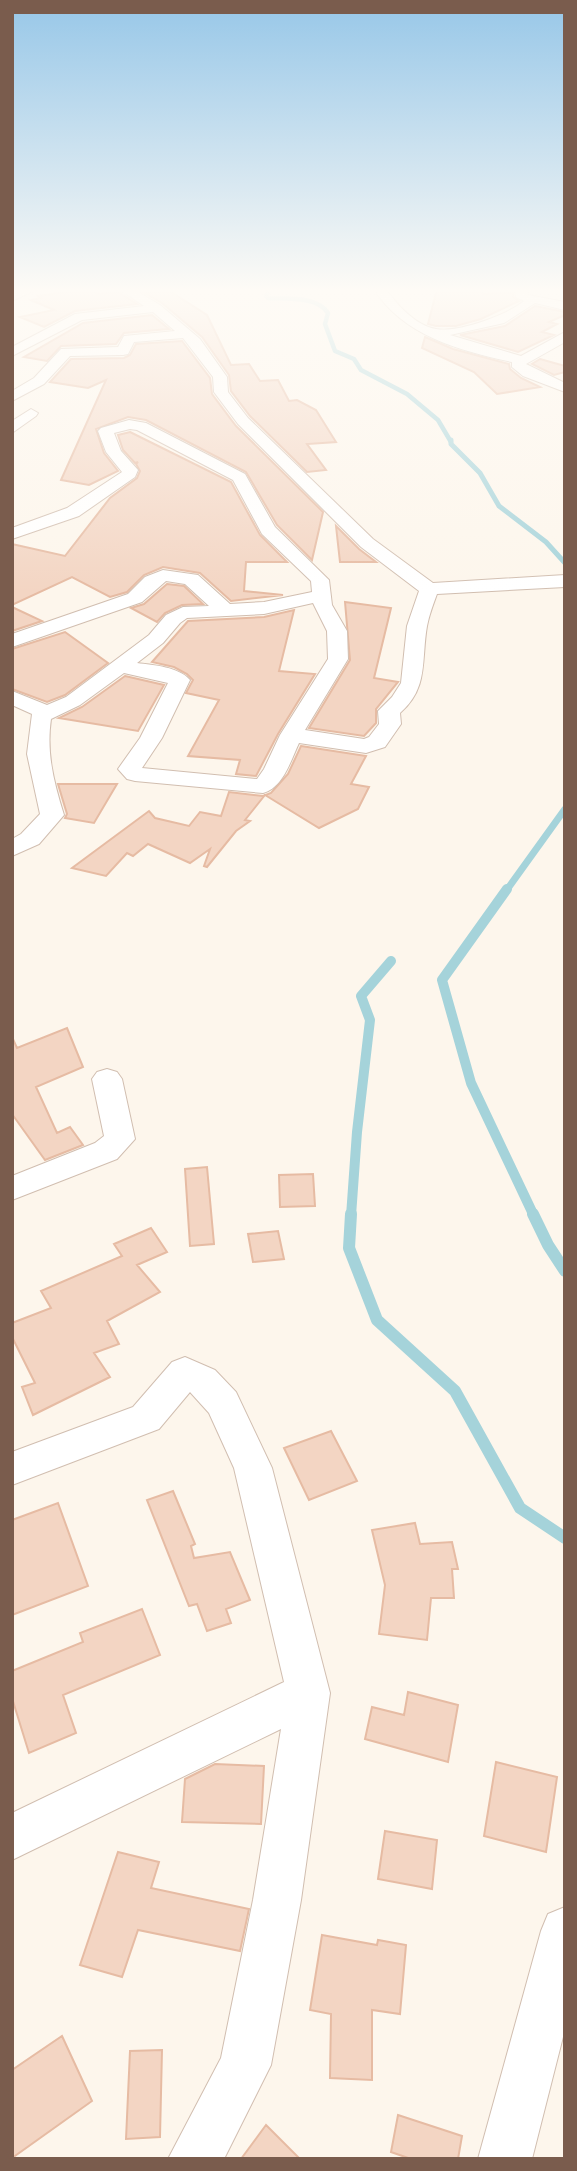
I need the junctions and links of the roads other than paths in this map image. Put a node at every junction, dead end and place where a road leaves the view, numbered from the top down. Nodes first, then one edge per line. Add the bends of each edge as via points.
1 (222, 390) edge
2 (31, 414) dead end
3 (12, 429) edge
4 (12, 522) edge
5 (38, 524) junction
6 (12, 534) edge
7 (60, 538) dead end
8 (565, 581) edge
9 (429, 589) junction
10 (323, 595) junction
11 (225, 610) junction
12 (12, 640) edge
13 (119, 666) junction
14 (12, 697) edge
15 (47, 713) junction
16 (291, 735) junction
17 (12, 849) edge
18 (107, 1079) dead end
19 (12, 1189) edge
20 (12, 1469) edge
21 (308, 1693) junction
22 (12, 1837) edge
23 (565, 1931) edge
24 (195, 2159) edge
25 (505, 2159) edge

1 - 9 street via 243,421 367,543
2 - 3 street
4 - 5 street
5 - 6 street
5 - 7 street
5 - 10 street via 73,512 129,474 106,431 129,424 141,426 239,477 268,530 314,572
8 - 9 street
9 - 16 street via 417,625 414,679 402,701 389,711 390,724 377,743 366,746
10 - 11 street via 284,605
10 - 16 street via 323,605 337,631 338,659
11 - 12 street via 191,579 163,575 135,598
11 - 13 street via 183,613
13 - 15 street via 73,701
13 - 16 street via 158,671 180,680 157,729 129,769 135,775 263,786
14 - 15 street
15 - 17 street via 41,716 37,743 40,778 52,815 30,839
18 - 19 street via 120,1139 106,1151
20 - 21 street via 146,1418 185,1372 202,1381 223,1403 253,1468
21 - 22 street
21 - 24 street via 277,1900 245,2065
23 - 25 street

